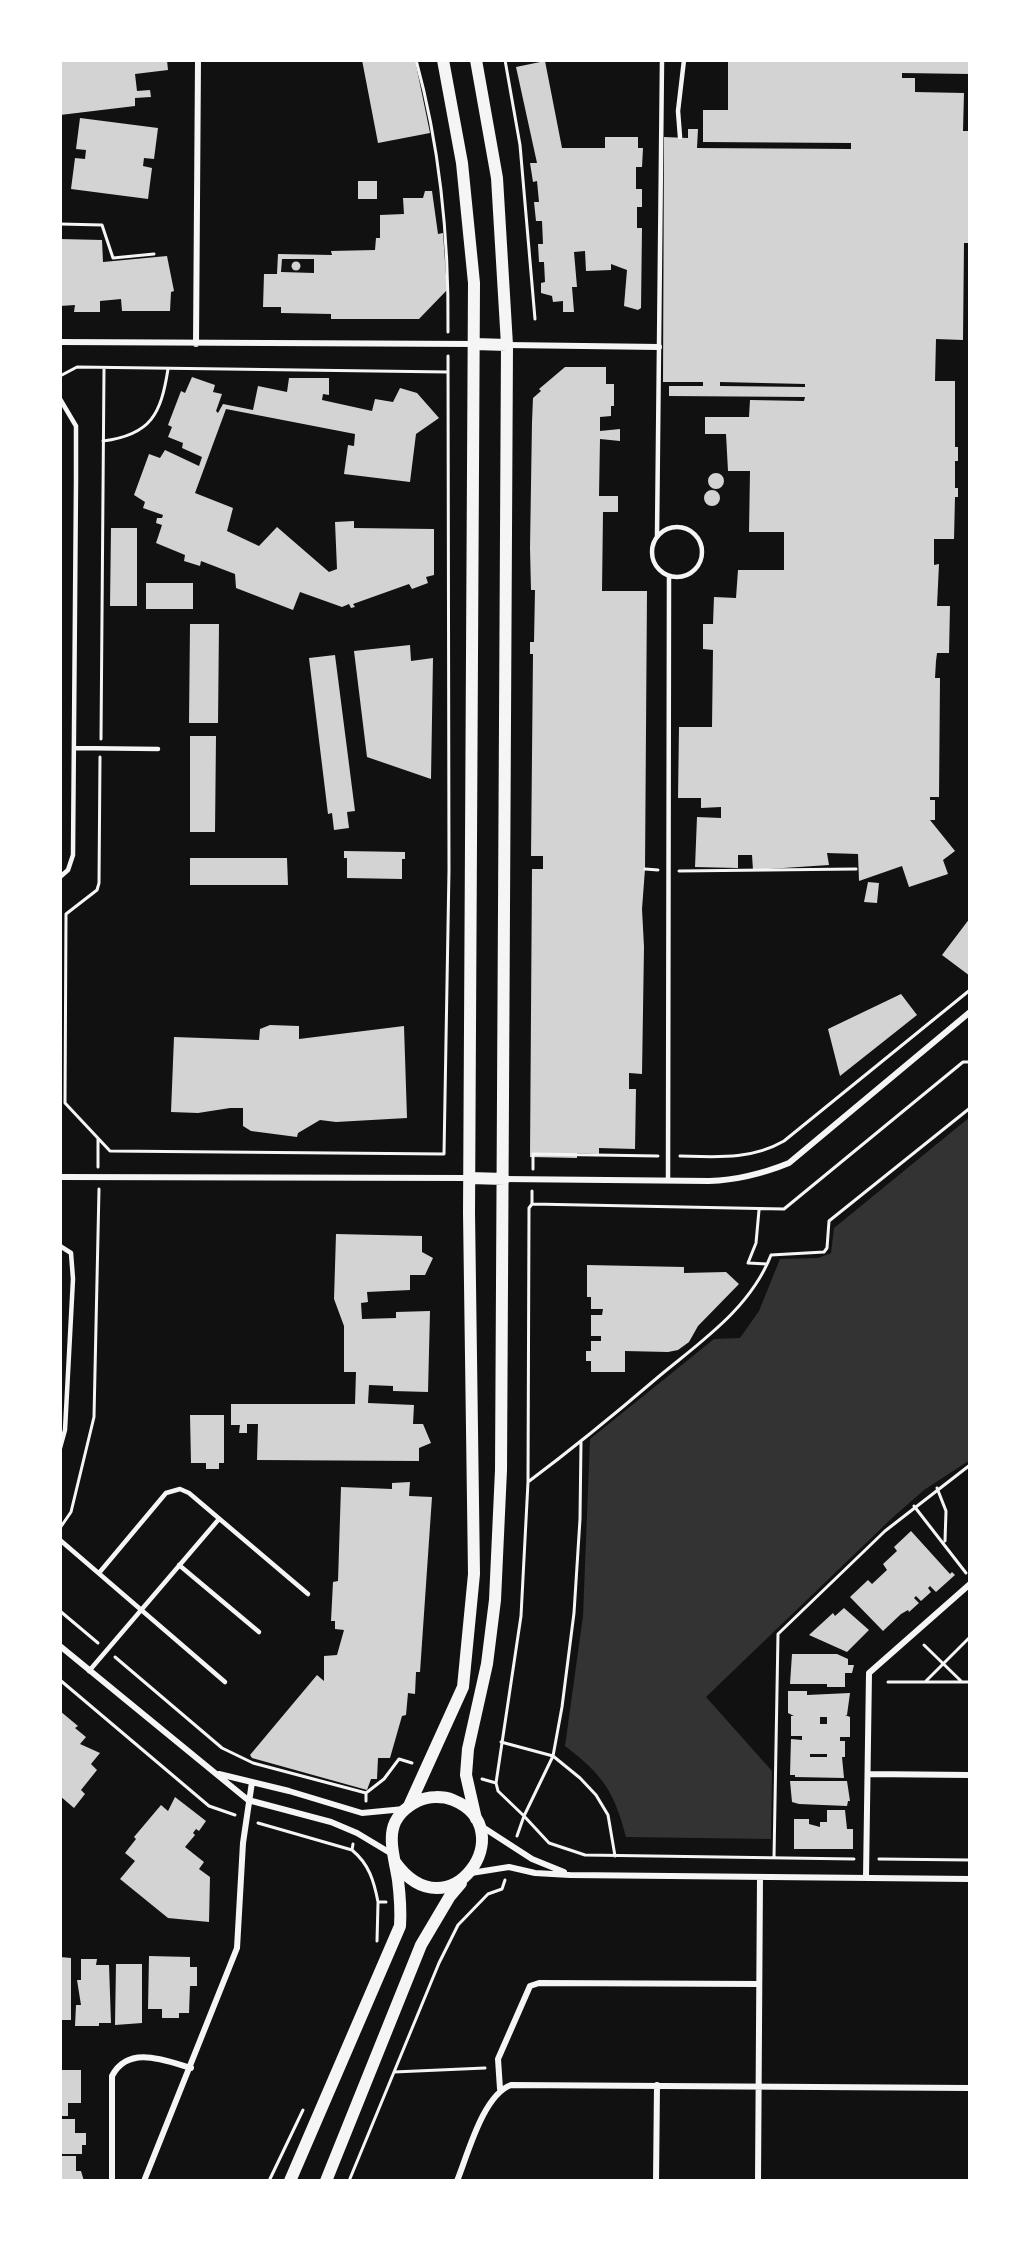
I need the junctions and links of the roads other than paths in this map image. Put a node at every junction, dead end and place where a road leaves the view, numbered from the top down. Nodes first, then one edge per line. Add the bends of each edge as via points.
1 (198, 60) edge
2 (442, 60) edge
3 (476, 60) edge
4 (662, 60) edge
5 (684, 60) edge
6 (680, 137) dead end
7 (60, 342) edge
8 (196, 344) junction
9 (475, 344) junction
10 (507, 345) junction
11 (659, 347) junction
12 (60, 399) edge
13 (657, 537) junction
14 (669, 576) junction
15 (74, 748) junction
16 (158, 749) dead end
17 (60, 877) edge
18 (970, 1012) edge
19 (60, 1177) edge
20 (470, 1178) junction
21 (504, 1179) junction
22 (668, 1180) junction
23 (60, 1246) edge
24 (60, 1448) edge
25 (219, 1519) junction
26 (60, 1540) edge
27 (179, 1565) junction
28 (99, 1573) junction
29 (970, 1582) edge
30 (308, 1594) dead end
31 (142, 1609) junction
32 (259, 1632) dead end
33 (60, 1646) edge
34 (89, 1671) junction
35 (225, 1682) dead end
36 (216, 1773) junction
37 (868, 1774) junction
38 (970, 1775) edge
39 (252, 1782) junction
40 (249, 1800) junction
41 (407, 1807) junction
42 (477, 1822) junction
43 (393, 1858) junction
44 (570, 1875) junction
45 (467, 1876) junction
46 (866, 1877) junction
47 (760, 1878) junction
48 (970, 1879) edge
49 (759, 1984) junction
50 (191, 2068) junction
51 (657, 2085) junction
52 (759, 2086) junction
53 (970, 2088) edge
54 (500, 2089) junction
55 (112, 2181) edge
56 (144, 2181) edge
57 (290, 2181) edge
58 (326, 2181) edge
59 (457, 2181) edge
60 (656, 2181) edge
61 (758, 2181) edge

1 - 8 street
2 - 9 main road via 468,208
3 - 10 main road via 497,178
4 - 11 lane
5 - 6 lane via 678,111
7 - 8 street
8 - 9 street
9 - 10 main road
9 - 20 main road
10 - 11 street
10 - 21 main road
11 - 13 lane
12 - 15 lane via 76,426
13 - 14 lane via 652,558
13 - 14 lane via 664,530 681,527 700,541 702,558 698,565 686,576
14 - 22 lane
15 - 16 lane
15 - 17 lane via 73,855 68,870
18 - 22 street via 789,1163 736,1180
19 - 20 street
20 - 21 main road
20 - 41 main road via 474,1574 463,1687
21 - 22 street
21 - 42 main road via 497,1558 487,1664 466,1774
23 - 24 lane via 71,1253 73,1280 65,1430
25 - 27 lane
25 - 28 lane via 189,1493 171,1490
25 - 30 lane
26 - 28 lane
27 - 31 lane
27 - 32 lane
28 - 31 lane
29 - 37 street via 869,1673
31 - 34 lane
31 - 35 lane
33 - 34 street
34 - 36 street
36 - 39 street
36 - 40 street
37 - 38 street
37 - 46 street
39 - 40 street
39 - 41 street via 362,1813
40 - 43 street via 331,1822 357,1833
40 - 50 street via 237,1948
41 - 42 main road via 423,1799 445,1798 466,1807
41 - 43 main road via 393,1829
42 - 44 street via 532,1859
42 - 45 main road via 482,1850
43 - 45 main road via 404,1875 433,1888 449,1887
43 - 57 main road via 401,1904 400,1926
44 - 45 street via 509,1867
44 - 47 street
45 - 58 main road via 421,1945
46 - 47 street
46 - 48 street
47 - 49 street
49 - 52 street
49 - 54 street via 530,1986 498,2059
50 - 55 street via 158,2058 131,2059 118,2064 112,2076
50 - 56 street
51 - 52 street
51 - 54 street via 524,2084
51 - 60 street
52 - 53 street
52 - 61 street
54 - 59 street via 490,2100

